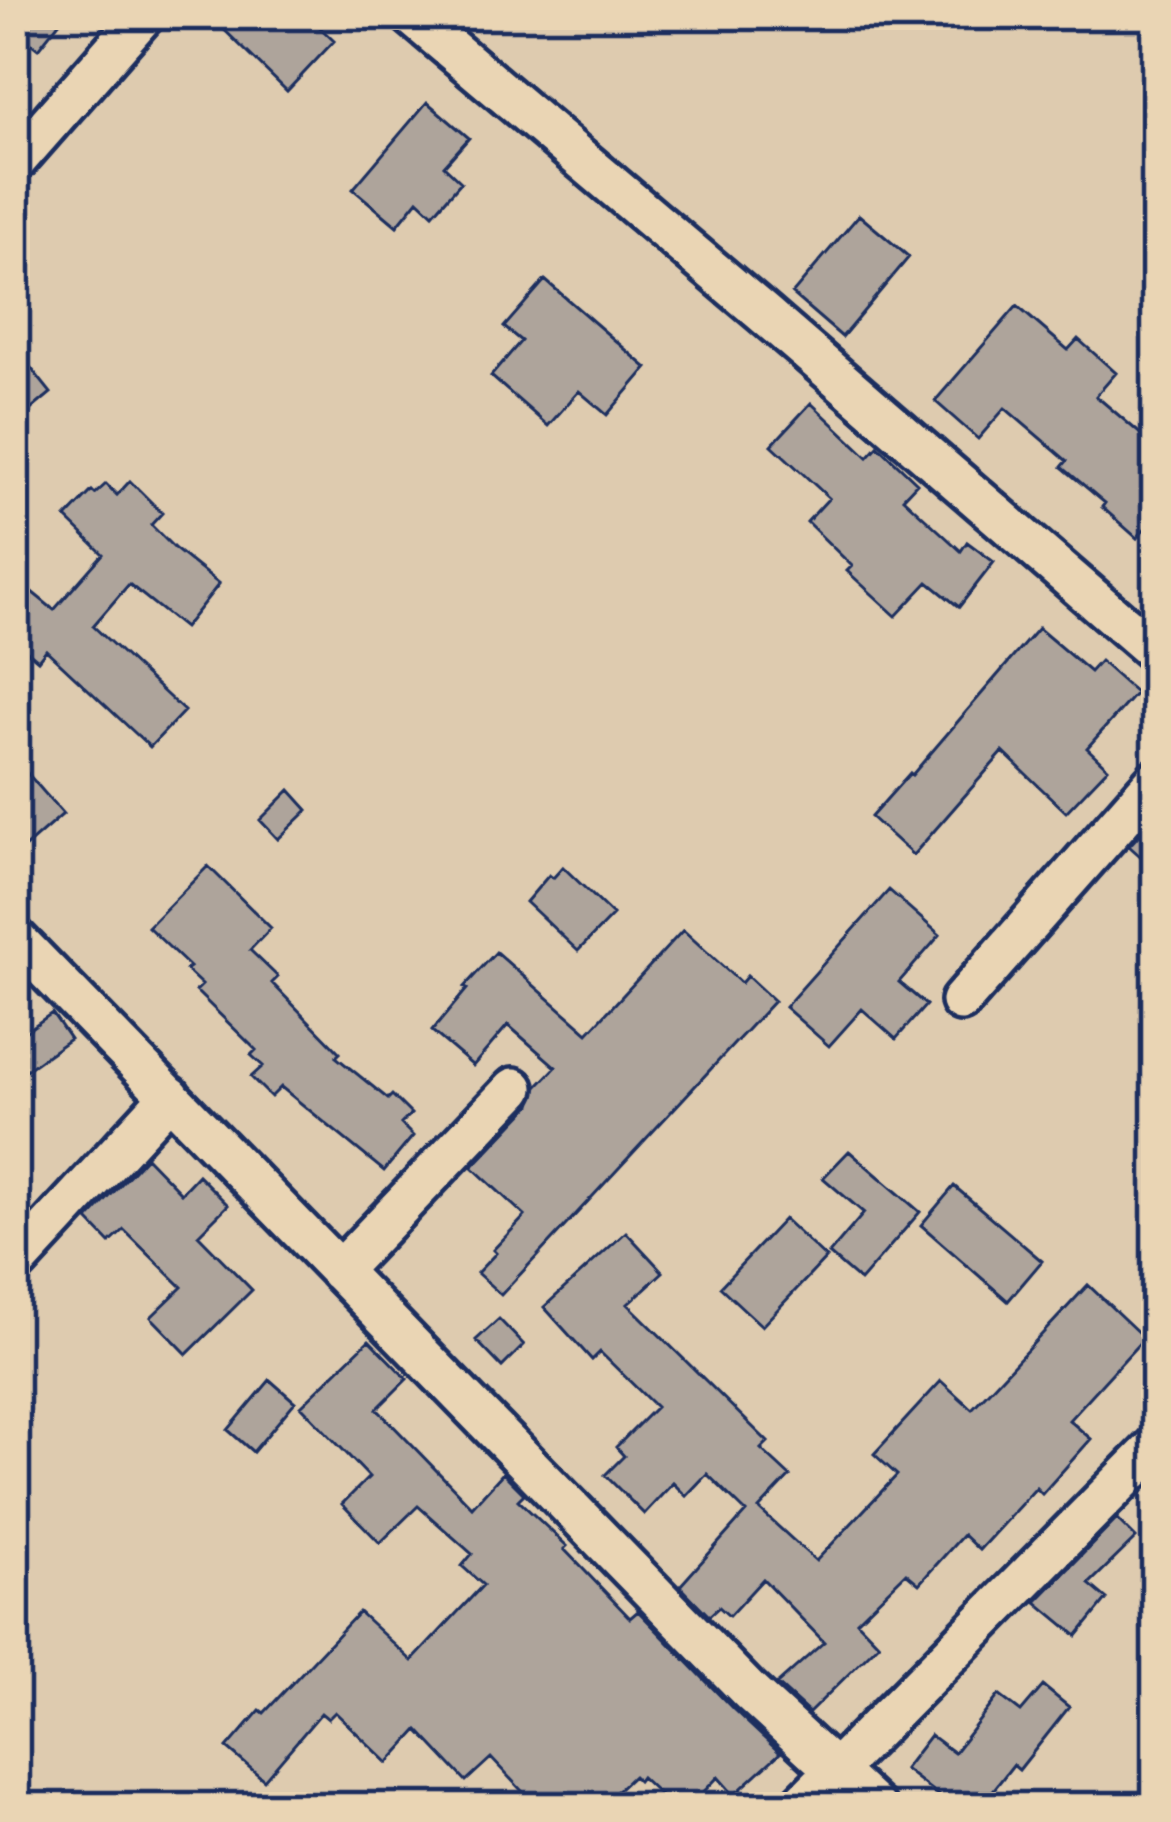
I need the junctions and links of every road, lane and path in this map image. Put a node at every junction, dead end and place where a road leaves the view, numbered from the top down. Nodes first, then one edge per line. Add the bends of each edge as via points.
1 (145, 15) edge
2 (418, 17) edge
3 (15, 162) edge
4 (1156, 653) edge
5 (1156, 780) edge
6 (15, 938) edge
7 (961, 1001) dead end
8 (514, 1088) dead end
9 (170, 1096) junction
10 (15, 1264) edge
11 (339, 1271) junction
12 (1156, 1446) edge
13 (835, 1772) junction
14 (799, 1807) edge
15 (874, 1807) edge

1 - 3 street
2 - 4 street
5 - 7 street
6 - 9 street
8 - 11 street
9 - 10 street
9 - 11 street
11 - 13 street
12 - 13 street
13 - 14 street
13 - 15 street

